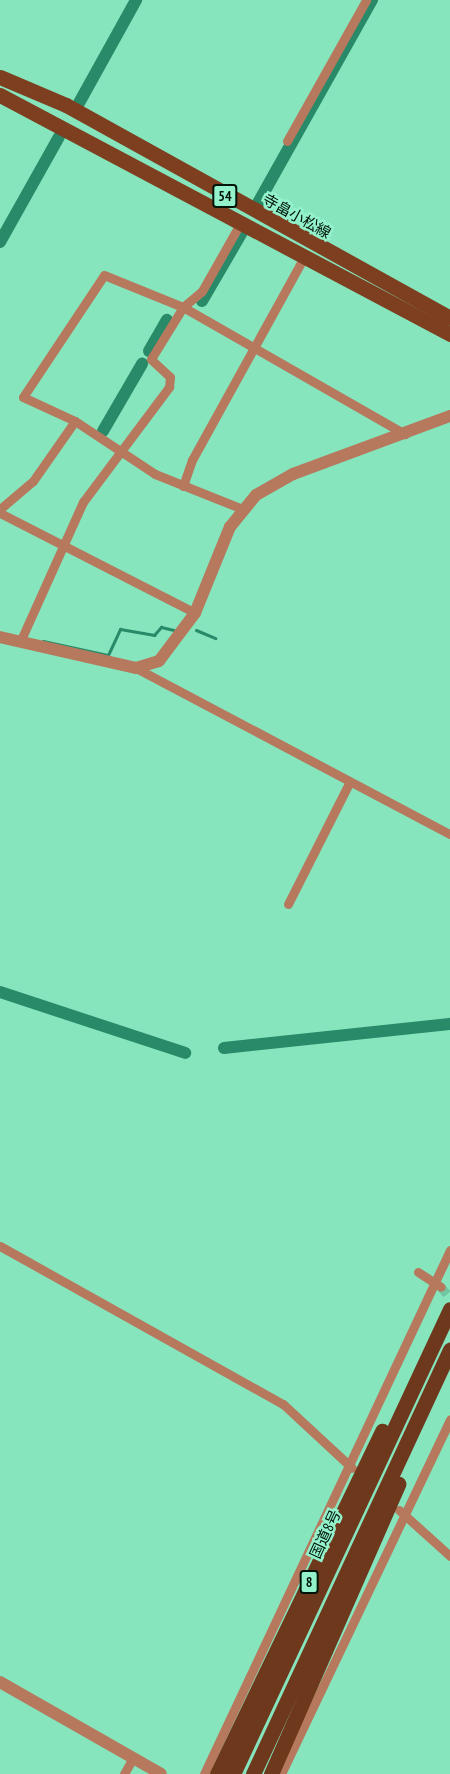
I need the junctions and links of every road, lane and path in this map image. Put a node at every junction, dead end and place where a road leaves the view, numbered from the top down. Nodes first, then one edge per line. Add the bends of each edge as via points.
1 (366, 0) edge
2 (0, 77) edge
3 (0, 94) edge
4 (287, 141) dead end
5 (241, 222) junction
6 (304, 257) junction
7 (183, 307) junction
8 (450, 318) edge
9 (450, 333) edge
10 (256, 346) junction
11 (450, 416) edge
12 (75, 421) junction
13 (405, 434) junction
14 (120, 453) junction
15 (183, 486) junction
16 (240, 508) junction
17 (0, 511) edge
18 (61, 547) junction
19 (195, 613) junction
20 (0, 637) edge
21 (20, 642) junction
22 (136, 668) junction
23 (349, 783) junction
24 (450, 834) edge
25 (288, 904) dead end
26 (0, 1246) edge
27 (450, 1250) edge
28 (418, 1272) dead end
29 (437, 1285) junction
30 (450, 1309) edge
31 (450, 1349) edge
32 (433, 1385) junction
33 (408, 1396) junction
34 (450, 1419) edge
35 (352, 1468) junction
36 (402, 1513) junction
37 (450, 1556) edge
38 (0, 1682) edge
39 (134, 1758) junction
40 (124, 1774) edge
41 (161, 1774) edge
42 (204, 1774) edge
43 (217, 1774) edge
44 (233, 1774) edge
45 (253, 1774) edge
46 (271, 1774) edge
47 (281, 1774) edge

1 - 4 street
2 - 8 main road, 寺畠小松線 / 54 via 66,105
3 - 5 main road, 54
5 - 6 main road, 54
5 - 7 street via 202,291
6 - 9 main road, 54
6 - 10 street
7 - 10 street
7 - 12 street via 104,275 98,279 23,397
7 - 14 street via 151,359 170,377 169,387
10 - 13 street
10 - 15 street via 192,460
11 - 13 street
12 - 14 street
12 - 17 street via 33,481
13 - 16 street via 293,474
14 - 15 street
14 - 18 street via 82,502
15 - 16 street
16 - 19 street
17 - 18 street
18 - 19 street
18 - 21 street
19 - 22 street via 159,661
20 - 21 street
21 - 22 street
22 - 23 street
23 - 24 street
23 - 25 street
26 - 35 street via 283,1404
27 - 29 street
28 - 29 street
29 - 35 street
30 - 33 highway, 国道8号 / 8
31 - 32 highway, 8
32 - 45 highway, 8
32 - 46 highway, 8 via 380,1528
33 - 43 highway, 8 via 393,1408
33 - 44 highway, 国道8号 / 8
34 - 36 street
35 - 42 street
36 - 37 street
36 - 47 street
38 - 39 street
39 - 40 street
39 - 41 street

